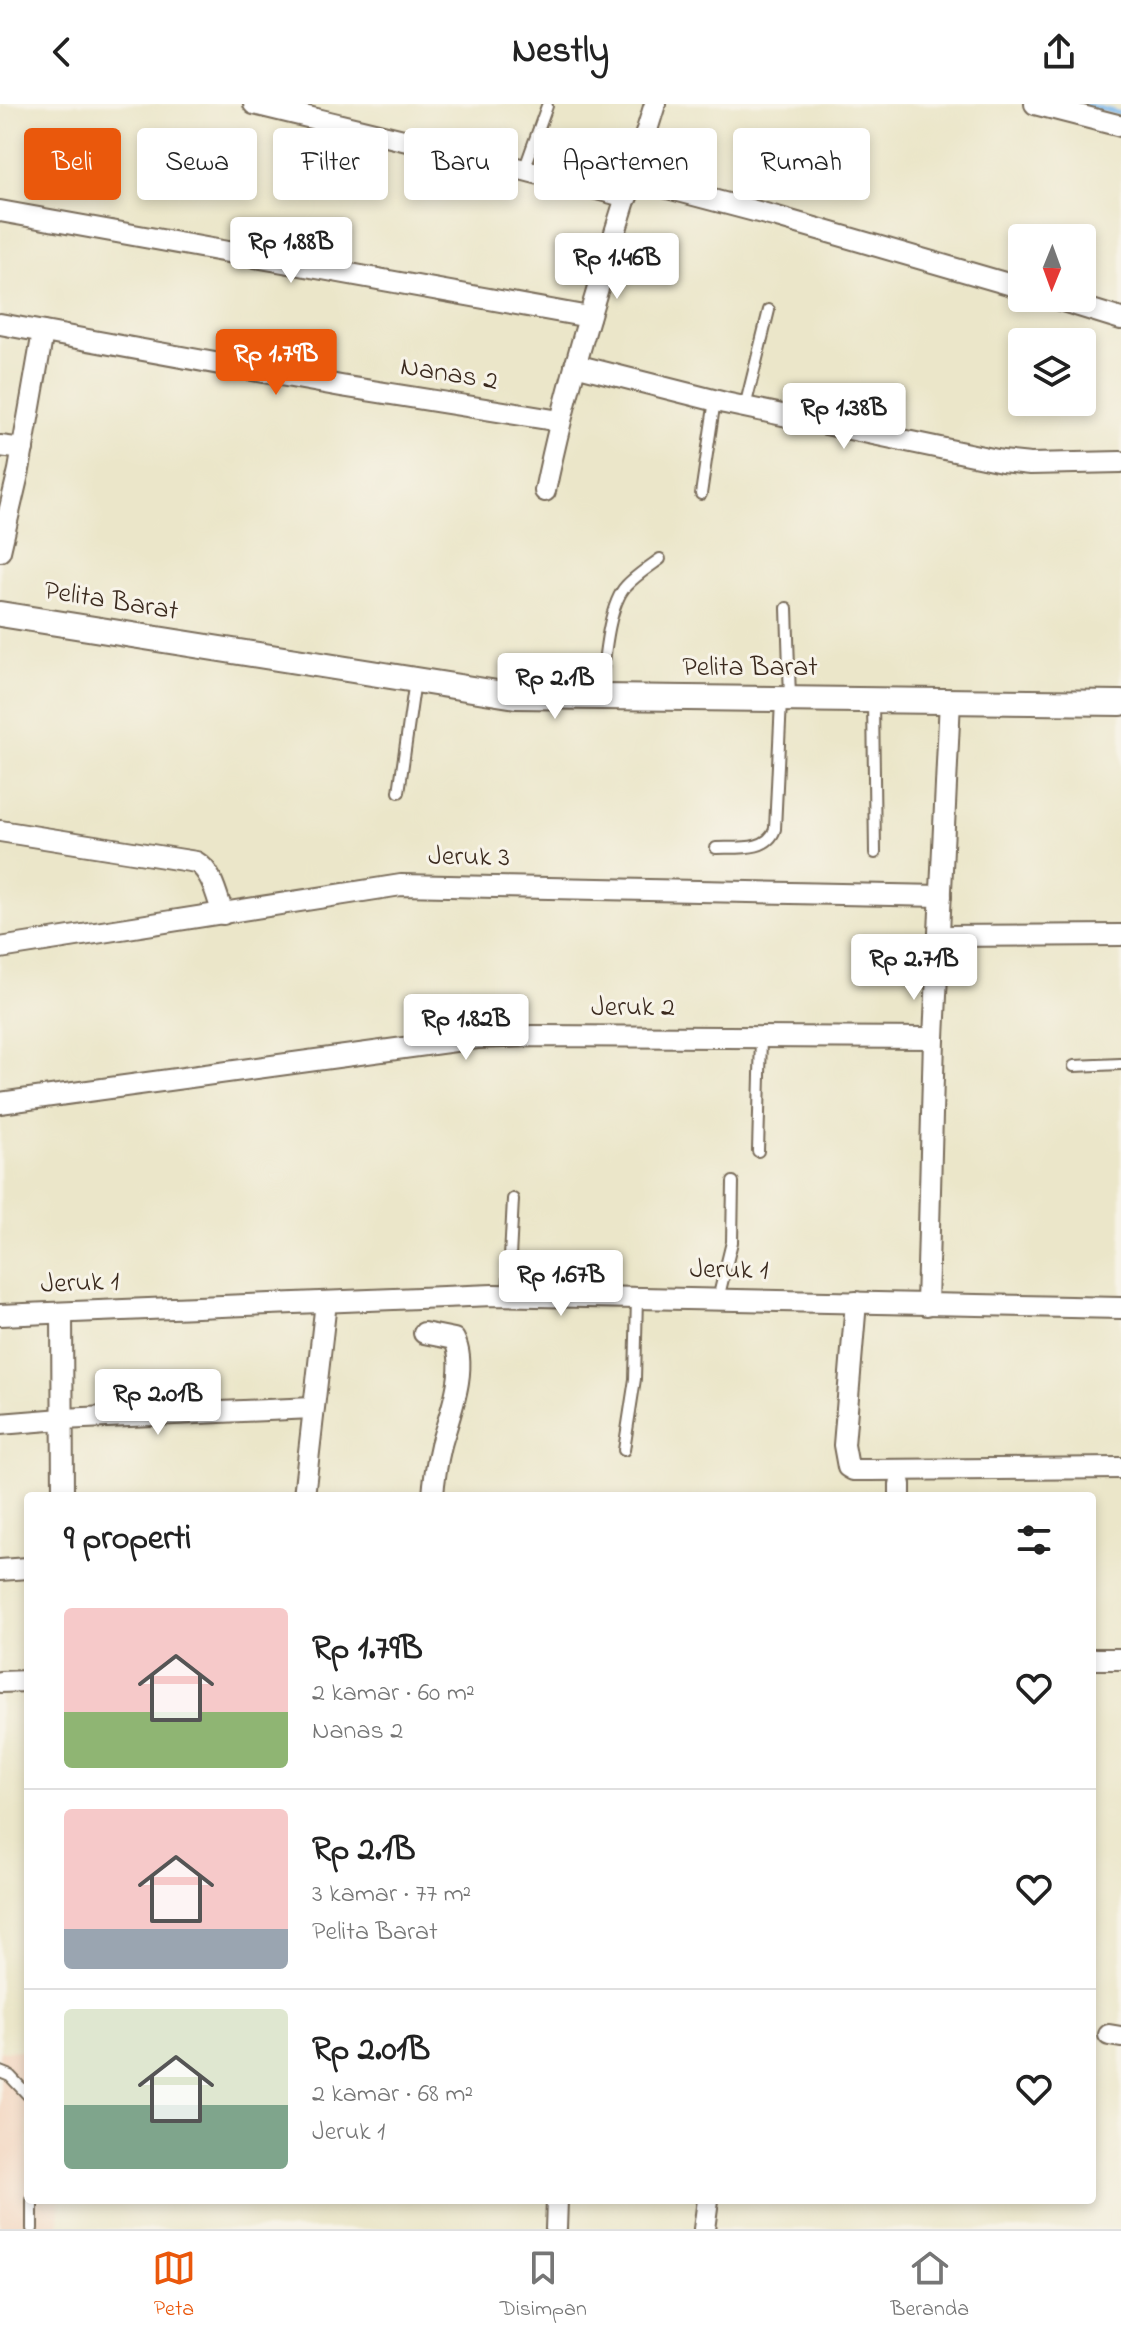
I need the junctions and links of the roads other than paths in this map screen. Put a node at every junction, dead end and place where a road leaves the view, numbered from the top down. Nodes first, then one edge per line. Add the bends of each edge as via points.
1 (254, 104) edge
2 (655, 104) edge
3 (1035, 104) edge
4 (547, 106) dead end
5 (1121, 126) edge
6 (648, 128) edge
7 (524, 170) junction
8 (534, 172) edge
9 (626, 200) edge
10 (691, 200) edge
11 (0, 211) edge
12 (1008, 284) edge
13 (769, 310) dead end
14 (1096, 311) edge
15 (589, 317) junction
16 (1121, 319) edge
17 (0, 324) edge
18 (43, 332) junction
19 (575, 365) junction
20 (715, 400) junction
21 (745, 407) junction
22 (560, 421) junction
23 (0, 446) edge
24 (23, 449) junction
25 (1121, 462) edge
26 (545, 491) dead end
27 (701, 494) dead end
28 (0, 551) edge
29 (660, 559) dead end
30 (787, 608) dead end
31 (0, 614) edge
32 (415, 680) junction
33 (599, 697) junction
34 (786, 699) junction
35 (873, 699) junction
36 (950, 700) junction
37 (1121, 703) edge
38 (399, 792) dead end
39 (0, 831) edge
40 (716, 848) dead end
41 (875, 853) dead end
42 (941, 896) junction
43 (223, 914) junction
44 (1121, 935) edge
45 (939, 936) junction
46 (0, 948) edge
47 (761, 1037) junction
48 (934, 1038) junction
49 (1121, 1064) edge
50 (1074, 1066) dead end
51 (0, 1103) edge
52 (758, 1151) dead end
53 (733, 1182) dead end
54 (513, 1199) dead end
55 (508, 1296) junction
56 (637, 1298) junction
57 (718, 1299) junction
58 (326, 1302) junction
59 (856, 1302) junction
60 (927, 1305) junction
61 (1121, 1308) edge
62 (62, 1313) junction
63 (0, 1315) edge
64 (424, 1333) dead end
65 (313, 1408) junction
66 (62, 1419) junction
67 (0, 1424) edge
68 (624, 1450) dead end
69 (1121, 1468) edge
70 (63, 1492) edge
71 (304, 1492) edge
72 (434, 1492) edge
73 (24, 1568) edge
74 (0, 1570) edge
75 (1096, 1659) edge
76 (1121, 1659) edge
77 (24, 1681) edge
78 (0, 1682) edge
79 (0, 2072) edge
80 (24, 2091) edge
81 (32, 2204) edge
82 (557, 2204) edge
83 (707, 2204) edge
84 (32, 2229) edge
85 (556, 2229) edge
86 (704, 2229) edge

1 - 7 street
2 - 6 street
3 - 5 street
4 - 7 lane
7 - 8 street
9 - 15 street
10 - 12 street via 777,217
11 - 15 street
13 - 21 lane
14 - 16 street
15 - 19 street
17 - 18 street, Nanas 2
18 - 22 street, Nanas 2
18 - 24 street
19 - 20 street
19 - 22 street
20 - 21 street
20 - 27 lane
21 - 25 street via 1002,461
22 - 26 street
23 - 24 street
24 - 28 street
29 - 33 lane via 618,597
30 - 34 lane
31 - 32 street, Pelita Barat
32 - 33 street, Pelita Barat via 516,696
32 - 38 lane
33 - 34 street, Pelita Barat
34 - 35 street, Pelita Barat
34 - 40 lane via 772,837 754,846
35 - 36 street, Pelita Barat
35 - 41 lane
36 - 37 street, Pelita Barat
36 - 42 street
39 - 43 street via 196,862 207,873
42 - 43 street, Jeruk 3 via 401,885
42 - 45 street
43 - 46 street, Jeruk 3
44 - 45 street
45 - 48 street
47 - 48 street, Jeruk 2
47 - 51 street, Jeruk 2 via 477,1038
47 - 52 lane
48 - 60 street
49 - 50 lane
53 - 57 lane via 732,1242
54 - 55 lane
55 - 56 street, Jeruk 1
55 - 58 street, Jeruk 1
56 - 57 street, Jeruk 1
56 - 68 lane via 635,1379
57 - 59 street, Jeruk 1
58 - 62 street, Jeruk 1
58 - 65 street
59 - 60 street, Jeruk 1
59 - 69 street via 844,1445 848,1467
60 - 61 street, Jeruk 1
62 - 63 street, Jeruk 1
62 - 66 street
64 - 72 street via 454,1339 459,1359
65 - 66 street
65 - 71 street
66 - 67 street
66 - 70 street
73 - 74 street
75 - 76 street
77 - 78 street
79 - 80 lane
81 - 84 lane
82 - 85 street
83 - 86 street

